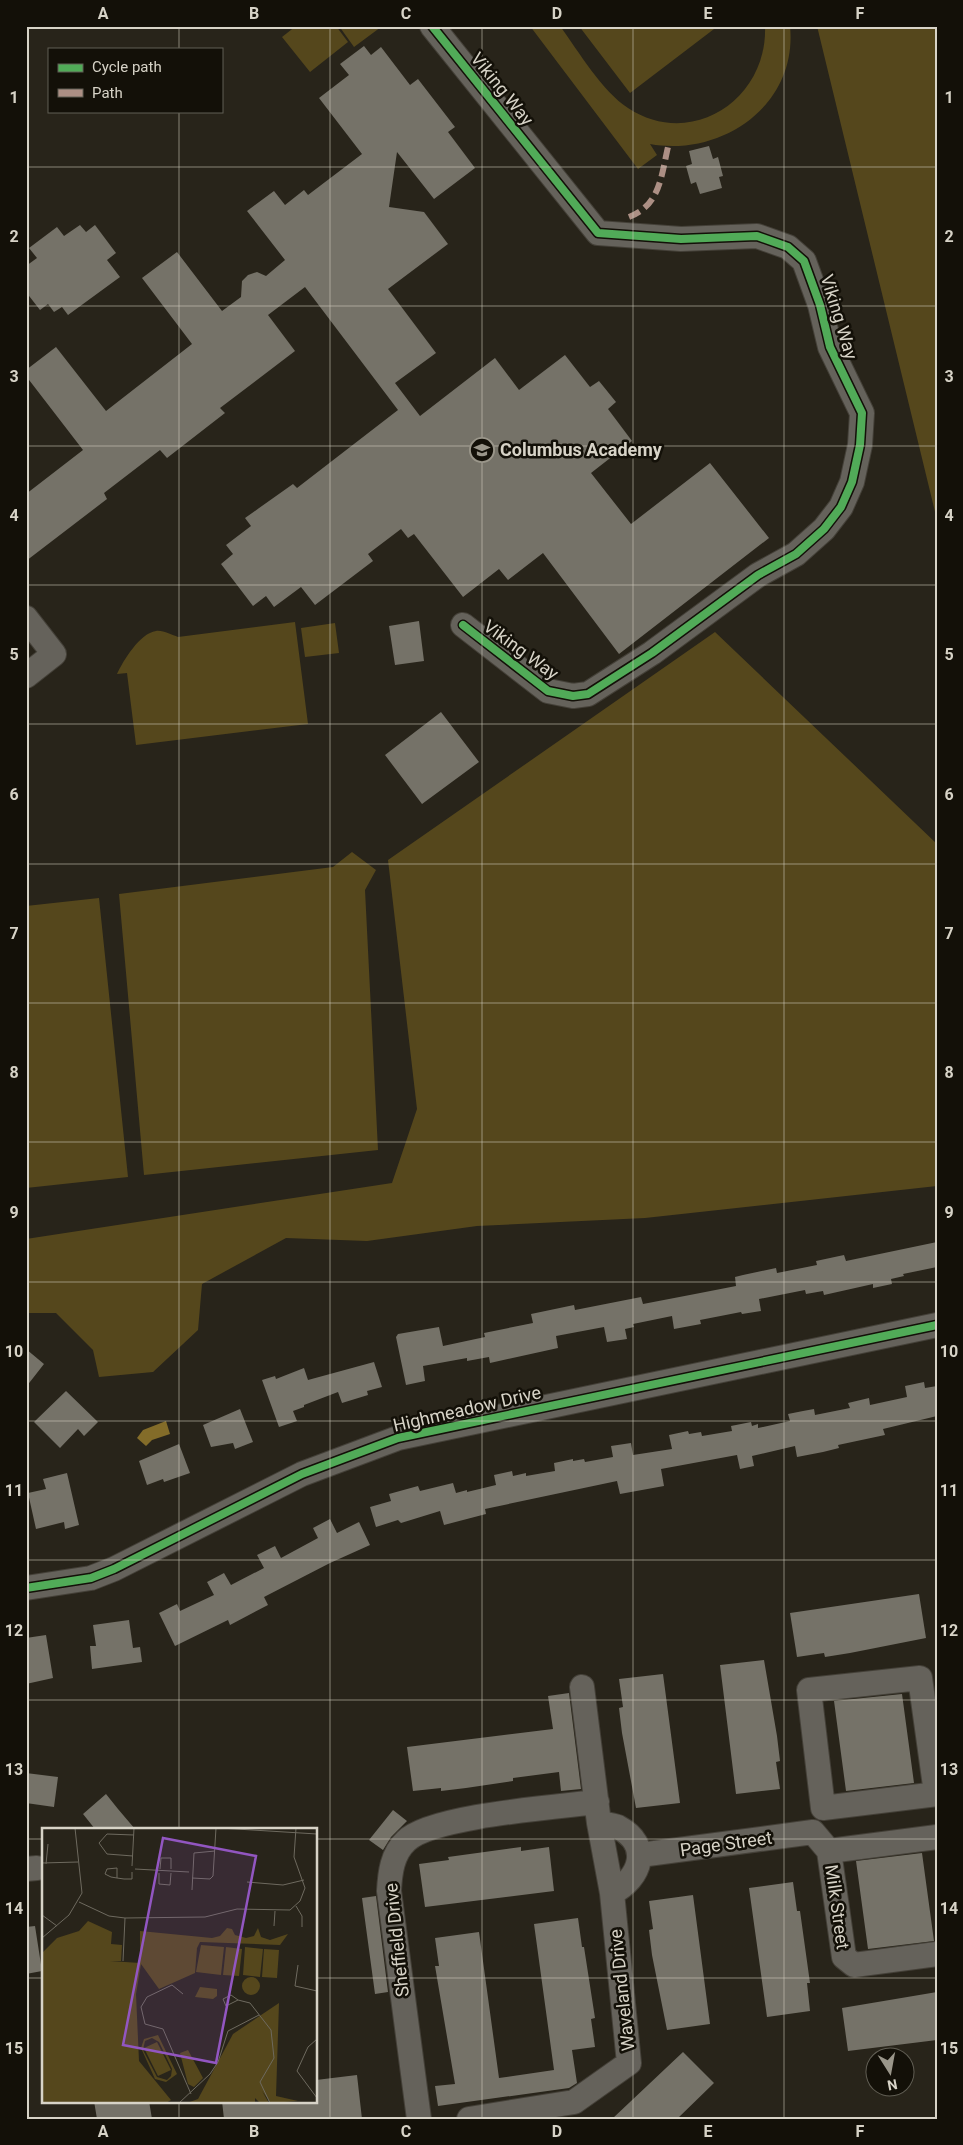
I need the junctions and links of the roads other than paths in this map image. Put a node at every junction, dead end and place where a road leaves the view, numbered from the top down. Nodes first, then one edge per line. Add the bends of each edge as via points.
1 (432, 26) edge
2 (26, 618) edge
3 (463, 625) dead end
4 (26, 676) edge
5 (937, 1325) edge
6 (26, 1588) edge
7 (582, 1688) dead end
8 (936, 1793) edge
9 (823, 1808) junction
10 (598, 1812) junction
11 (813, 1832) junction
12 (937, 1838) edge
13 (830, 1851) junction
14 (640, 1855) junction
15 (612, 1893) junction
16 (937, 1954) edge
17 (419, 2119) edge
18 (469, 2119) edge

1 - 3 street, Viking Way via 598,233 681,239 756,236 788,247 804,261 820,305 830,347 862,413 860,445 852,482 841,507 824,529 796,554 758,575 652,653 588,694 573,696 548,692
2 - 4 street via 54,654
5 - 6 street, Highmeadow Drive via 398,1438 302,1474 114,1569 91,1578
7 - 10 street, Waveland Drive
8 - 9 street
8 - 9 street via 920,1678 809,1690
9 - 11 street
10 - 14 street via 632,1838
10 - 15 street, Waveland Drive
10 - 17 street, Sheffield Drive via 452,1821 418,1832 397,1852 390,1871 390,1891
11 - 13 street
11 - 14 street, Page Street
12 - 13 street
13 - 16 street, Milk Street via 844,1957 848,1962 854,1965
14 - 15 street via 636,1872 625,1886
15 - 18 street, Waveland Drive via 629,2063 574,2102

